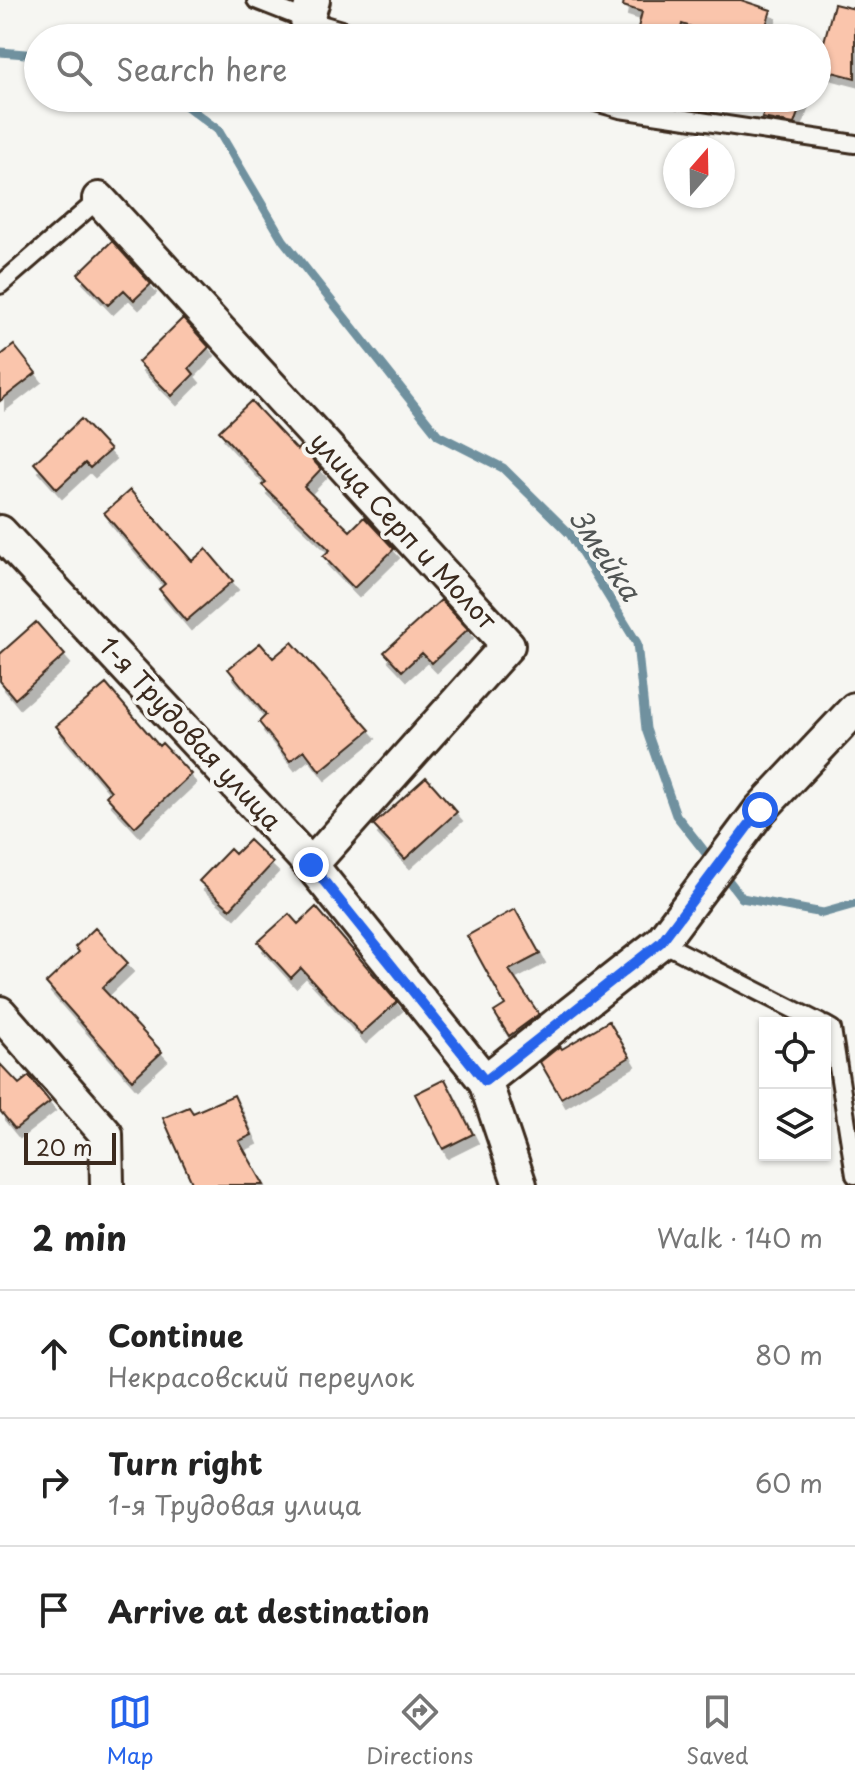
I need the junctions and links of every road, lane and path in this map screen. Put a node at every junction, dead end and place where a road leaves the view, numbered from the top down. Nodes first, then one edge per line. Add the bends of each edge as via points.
1 (256, 0) edge
2 (310, 10) edge
3 (340, 24) edge
4 (640, 112) edge
5 (855, 144) edge
6 (99, 199) joint
7 (0, 285) edge
8 (0, 532) edge
9 (855, 709) edge
10 (311, 865) junction
11 (668, 934) junction
12 (0, 1013) edge
13 (811, 1017) edge
14 (831, 1028) edge
15 (485, 1081) junction
16 (855, 1175) edge
17 (107, 1185) edge
18 (520, 1185) edge

1 - 2 lane
2 - 3 lane
4 - 5 lane
6 - 7 lane
6 - 10 street, улица Серп и Молот via 508,645
8 - 10 street, 1-я Трудовая улица
9 - 11 street via 760,810
10 - 15 street, 1-я Трудовая улица
11 - 13 lane
11 - 15 street
12 - 17 street via 106,1134
14 - 16 lane
15 - 18 street, 1-я Трудовая улица

